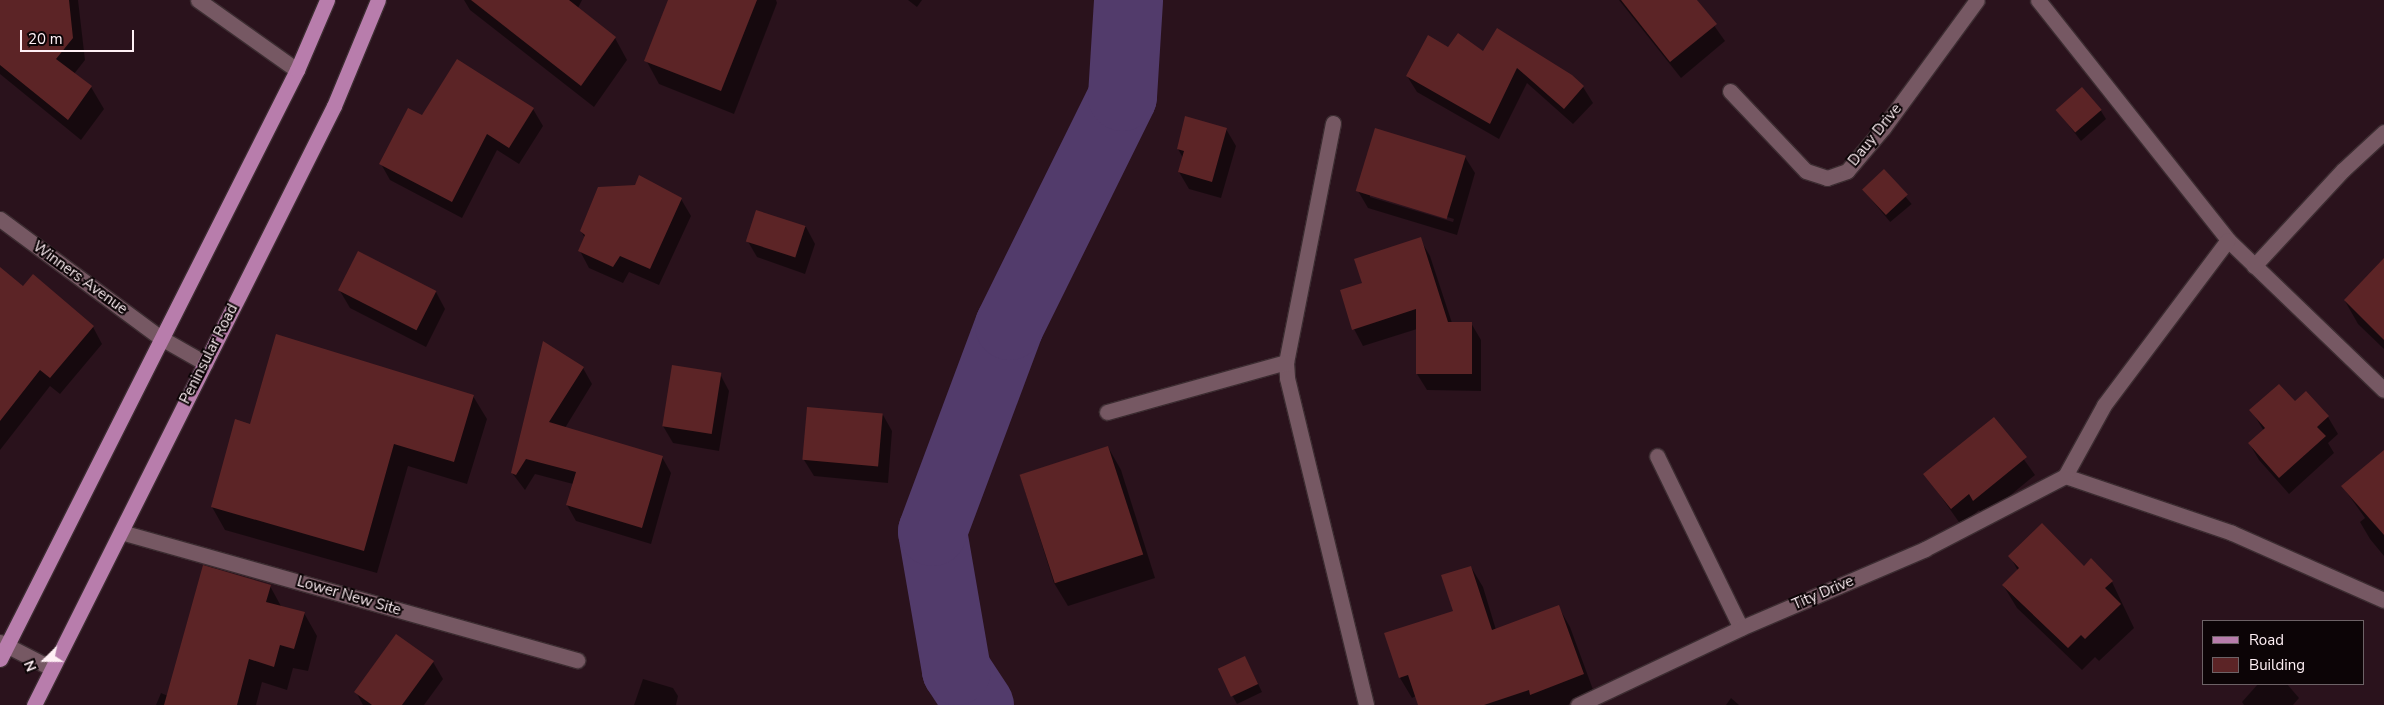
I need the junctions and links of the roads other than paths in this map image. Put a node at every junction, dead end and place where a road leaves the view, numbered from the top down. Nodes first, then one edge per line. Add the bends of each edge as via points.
1 (198, 0) edge
2 (327, 0) edge
3 (378, 0) edge
4 (1976, 0) edge
5 (2038, 0) edge
6 (297, 70) junction
7 (1730, 91) dead end
8 (1333, 123) dead end
9 (2384, 132) edge
10 (0, 219) edge
11 (2228, 240) junction
12 (2254, 266) junction
13 (161, 338) junction
14 (1286, 362) junction
15 (205, 363) junction
16 (2384, 390) edge
17 (1108, 412) dead end
18 (1657, 456) dead end
19 (2065, 476) junction
20 (121, 532) junction
21 (2384, 600) edge
22 (1741, 628) junction
23 (2, 649) edge
24 (577, 660) dead end
25 (51, 668) junction
26 (34, 705) edge
27 (1366, 705) edge
28 (1578, 705) edge

1 - 6 street
2 - 6 main road
3 - 15 main road, Peninsular Road via 334,106
4 - 7 street, Dauy Drive via 1847,171 1827,178 1806,171
5 - 11 street
6 - 13 main road
8 - 14 street
9 - 12 street via 2343,170
10 - 13 street, Winners Avenue
11 - 12 street
11 - 19 street via 2104,405
12 - 16 street
13 - 15 street, Winners Avenue
13 - 23 main road
14 - 17 street
14 - 27 street via 1286,378
15 - 20 main road, Peninsular Road
18 - 22 street
19 - 21 street via 2232,533
19 - 22 street, Tity Drive via 1925,549
20 - 24 street, Lower New Site
20 - 25 main road, Peninsular Road
22 - 28 street, Tity Drive
23 - 25 street
25 - 26 main road, Peninsular Road

